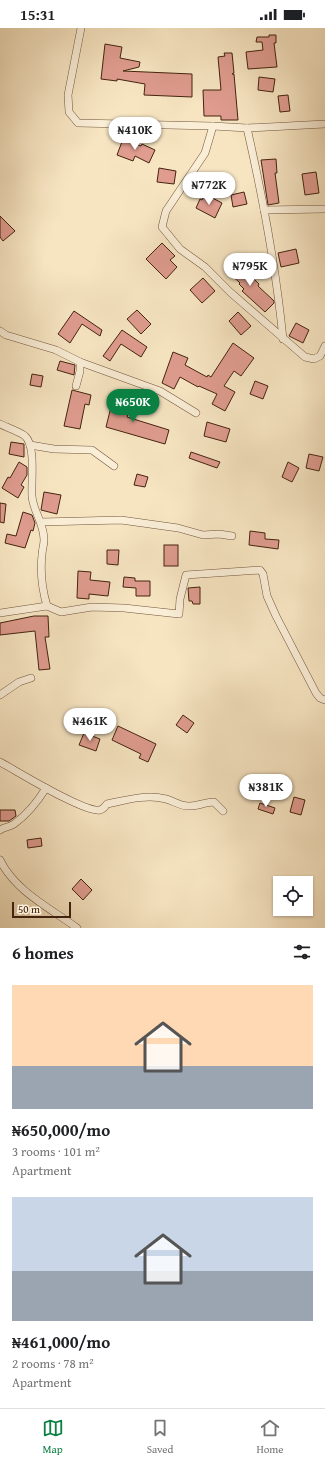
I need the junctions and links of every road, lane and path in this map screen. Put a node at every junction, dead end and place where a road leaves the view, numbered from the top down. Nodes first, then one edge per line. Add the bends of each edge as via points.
1 (81, 28) edge
2 (325, 124) edge
3 (213, 126) junction
4 (247, 128) junction
5 (325, 209) edge
6 (264, 210) junction
7 (0, 331) edge
8 (283, 339) junction
9 (325, 346) edge
10 (80, 362) junction
11 (76, 386) dead end
12 (196, 413) dead end
13 (0, 424) edge
14 (30, 445) junction
15 (114, 466) dead end
16 (41, 522) junction
17 (232, 536) dead end
18 (47, 606) junction
19 (0, 613) edge
20 (31, 678) dead end
21 (0, 695) edge
22 (325, 700) edge
23 (0, 762) edge
24 (46, 788) junction
25 (223, 811) dead end
26 (0, 830) edge
27 (0, 860) edge
28 (77, 928) edge

1 - 3 street via 68,95 69,112 78,123
2 - 4 street
3 - 4 street
3 - 8 street via 205,153 166,211 162,227 180,249 205,267
4 - 6 street
5 - 6 street
6 - 8 street via 278,288
7 - 10 street via 56,350
8 - 9 street via 305,357 314,359 320,356
10 - 11 street
10 - 12 street via 160,392
13 - 14 street via 25,436
14 - 15 street via 54,449 92,450
14 - 16 street via 32,495
16 - 17 street via 121,520 178,528 203,535
16 - 18 street via 44,539 42,586
18 - 19 street
18 - 22 street via 61,612 92,607 179,614 186,575 260,570 276,616 316,693
20 - 21 street
23 - 24 street
24 - 25 street via 71,801 99,810 106,804 143,797 165,799 191,806 214,802
24 - 26 street via 24,816 13,825
27 - 28 street via 16,884

